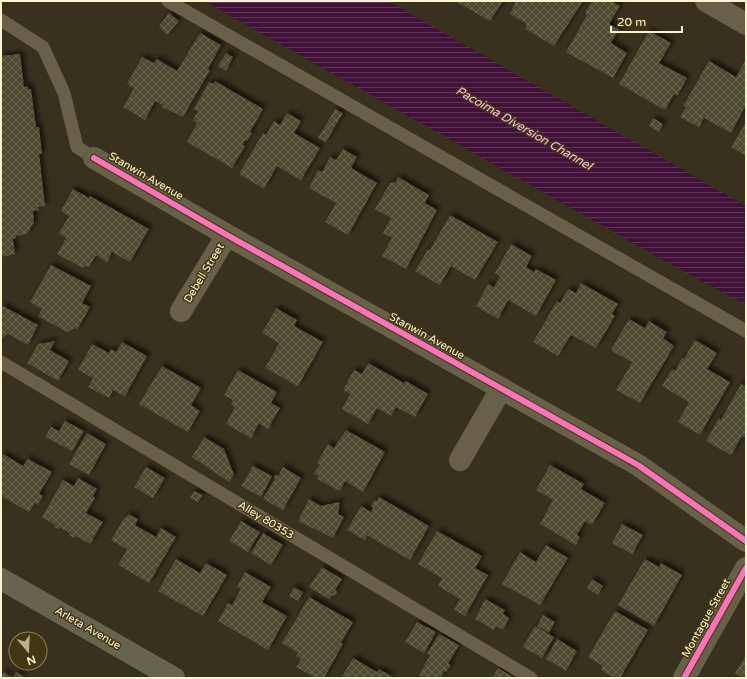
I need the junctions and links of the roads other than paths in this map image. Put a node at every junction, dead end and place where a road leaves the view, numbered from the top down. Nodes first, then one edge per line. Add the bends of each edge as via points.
1 (168, 1) edge
2 (706, 1) edge
3 (1, 20) edge
4 (746, 24) edge
5 (94, 158) joint
6 (227, 234) junction
7 (181, 311) dead end
8 (746, 331) edge
9 (1, 362) edge
10 (501, 389) junction
11 (460, 460) dead end
12 (746, 541) edge
13 (746, 568) edge
14 (1, 578) edge
15 (174, 678) edge
16 (531, 678) edge
17 (684, 678) edge

1 - 8 lane
2 - 4 street
3 - 5 lane via 43,46 64,93 77,147
5 - 6 street, Stanwin Avenue
6 - 7 street, Debell Street
6 - 10 street, Stanwin Avenue
9 - 16 lane, Alley 80353
10 - 11 street
10 - 12 street, Stanwin Avenue via 638,466
13 - 17 street, Montague Street
14 - 15 main road, Arleta Avenue

